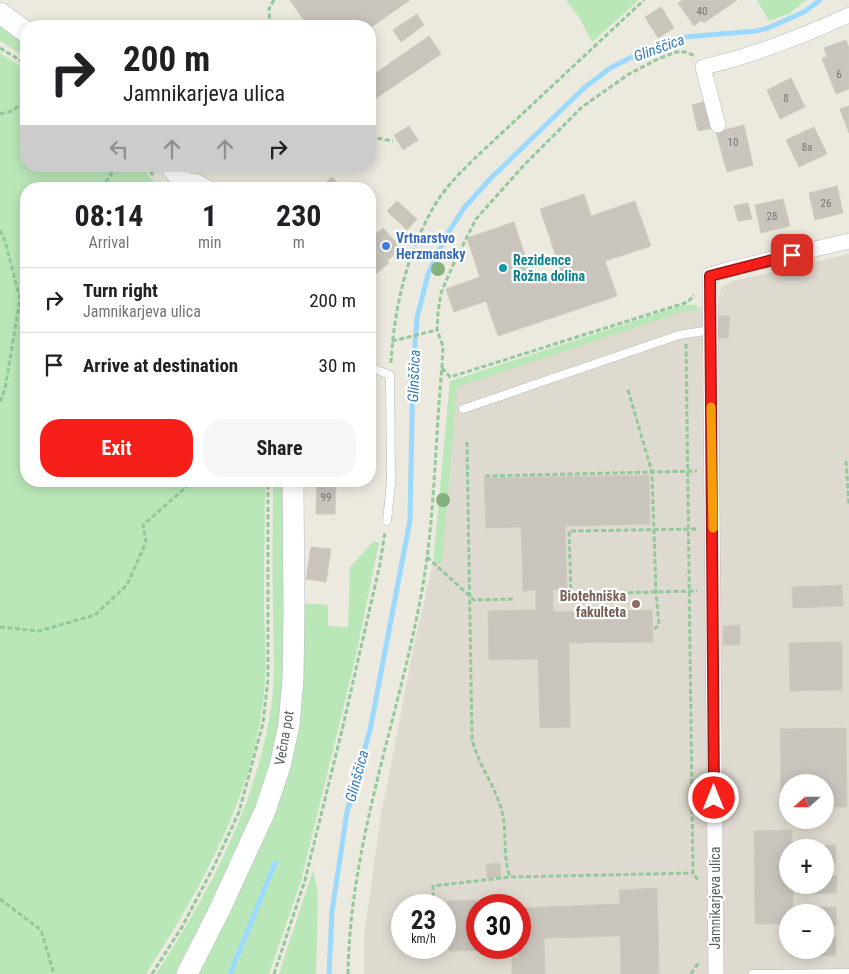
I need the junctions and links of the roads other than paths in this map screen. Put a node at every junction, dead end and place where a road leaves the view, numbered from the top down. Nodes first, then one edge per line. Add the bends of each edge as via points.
1 (0, 13) edge
2 (849, 15) edge
3 (20, 28) edge
4 (718, 125) dead end
5 (179, 177) edge
6 (205, 182) edge
7 (849, 242) edge
8 (710, 330) junction
9 (376, 369) edge
10 (463, 409) dead end
11 (294, 487) edge
12 (387, 521) road end
13 (849, 973) edge
14 (187, 974) edge
15 (716, 974) edge
16 (753, 974) edge

1 - 3 main road
2 - 4 street via 749,54 704,67
5 - 6 lane
7 - 8 street, Jamnikarjeva ulica via 710,276
8 - 10 lane via 686,334
8 - 15 street, Jamnikarjeva ulica
9 - 12 lane via 390,375 391,483
11 - 14 main road, Večna pot via 294,639 289,725 280,766 265,811
13 - 16 lane

